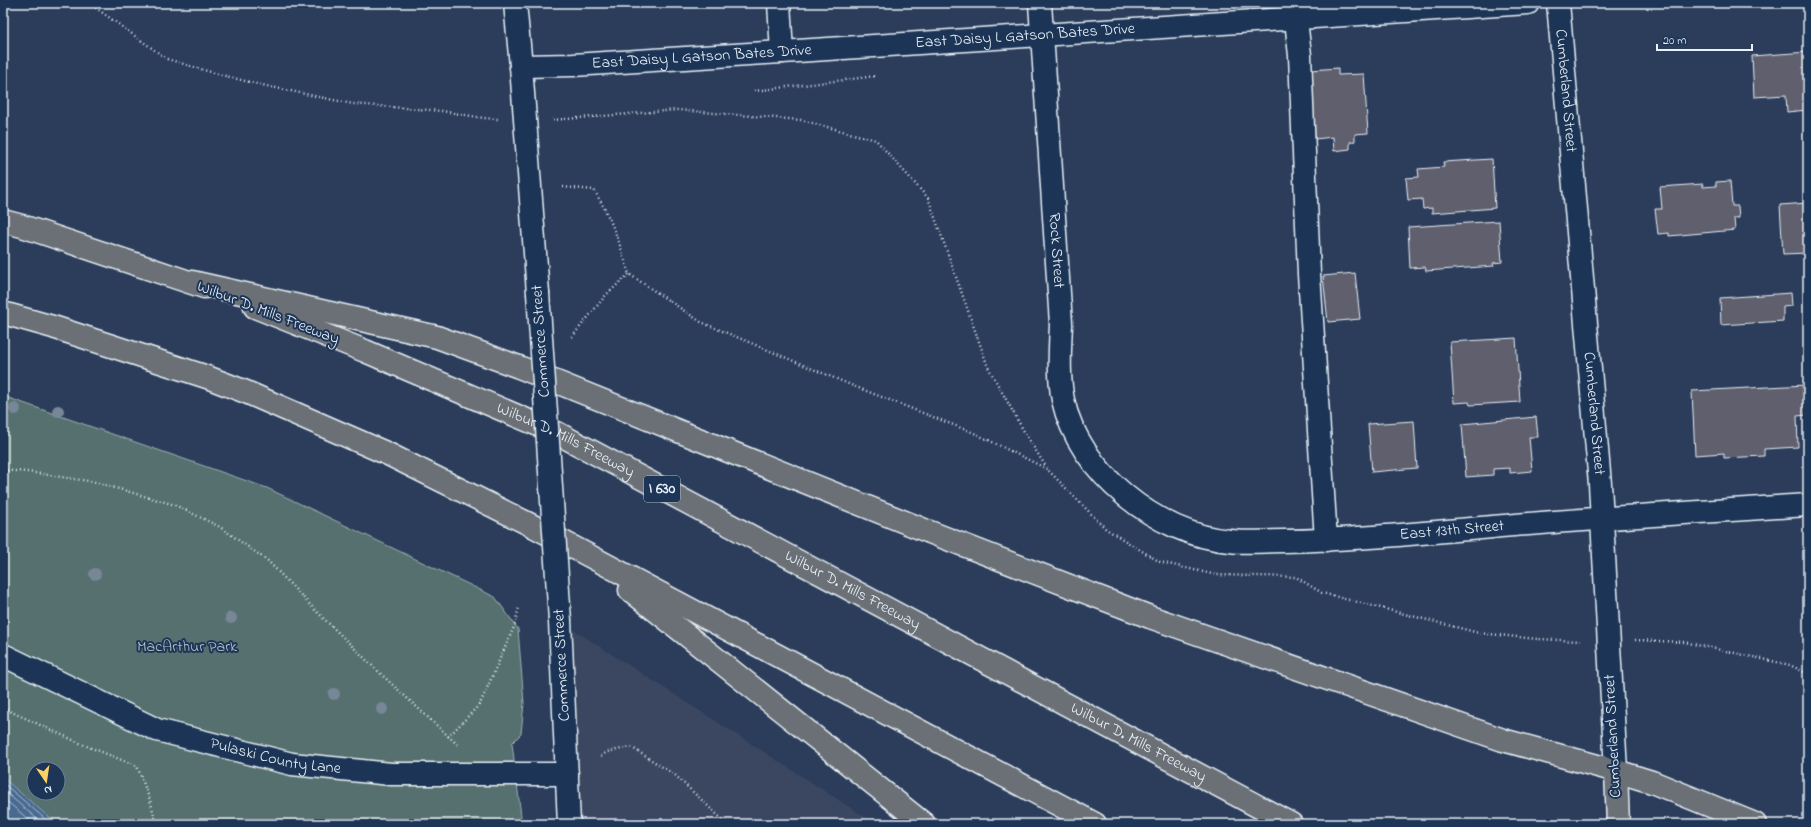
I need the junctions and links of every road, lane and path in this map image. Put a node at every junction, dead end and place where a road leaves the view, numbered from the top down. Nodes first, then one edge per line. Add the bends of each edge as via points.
1 (89, 3) edge
2 (515, 3) edge
3 (779, 3) edge
4 (1040, 3) edge
5 (1528, 3) edge
6 (1558, 3) edge
7 (1294, 11) edge
8 (1043, 34) junction
9 (782, 52) junction
10 (521, 66) junction
11 (877, 76) dead end
12 (754, 91) dead end
13 (482, 118) dead end
14 (563, 121) dead end
15 (564, 187) dead end
16 (3, 221) edge
17 (629, 274) junction
18 (192, 282) junction
19 (3, 313) edge
20 (572, 337) dead end
21 (3, 470) edge
22 (1048, 470) junction
23 (1111, 484) joint
24 (1808, 505) edge
25 (1601, 518) junction
26 (1326, 540) junction
27 (588, 557) junction
28 (519, 607) dead end
29 (1639, 640) dead end
30 (1573, 641) dead end
31 (3, 655) edge
32 (1808, 674) edge
33 (3, 708) edge
34 (448, 737) junction
35 (462, 748) dead end
36 (601, 756) dead end
37 (1616, 771) junction
38 (567, 774) junction
39 (156, 824) edge
40 (569, 824) edge
41 (727, 824) edge
42 (924, 824) edge
43 (1095, 824) edge
44 (1291, 824) edge
45 (1618, 824) edge
46 (1755, 824) edge

1 - 13 path via 167,59 257,84 325,99 353,104 442,111
2 - 10 street, Commerce Street
3 - 9 street
4 - 8 street, Rock Street
5 - 7 street, East Daisy L Gatson Bates Drive
6 - 25 street, Cumberland Street
7 - 8 street, East Daisy L Gatson Bates Drive
7 - 26 street via 1300,55 1309,274
8 - 9 street, East Daisy L Gatson Bates Drive
8 - 23 street, Rock Street via 1060,324 1060,369 1064,401 1089,458
9 - 10 street, East Daisy L Gatson Bates Drive
10 - 38 street, Commerce Street, bridge via 560,621
11 - 12 path
14 - 22 path via 677,110 801,120 876,140 928,198 988,367
15 - 17 path via 594,190 606,208 619,239
16 - 18 main road, Wilbur D. Mills Freeway / I 630
17 - 20 path via 606,295
17 - 22 path via 701,322 974,433
18 - 37 main road via 437,337 1150,617 1503,740
18 - 44 main road, Wilbur D. Mills Freeway / I 630 via 365,351 557,433
19 - 27 main road via 207,377 246,392 388,454 535,527
21 - 34 path via 95,482 175,504 220,527 268,561 318,613
22 - 30 path via 1106,529 1160,562 1216,575 1296,577 1322,593 1479,633
23 - 26 street, East 13th Street via 1136,505 1165,522 1196,535 1229,541
24 - 25 street, East 13th Street
25 - 26 street, East 13th Street
25 - 37 street, Cumberland Street
27 - 42 main road
27 - 43 main road
28 - 34 path via 514,627 480,704
29 - 32 path via 1684,642 1790,665
31 - 38 street, Pulaski County Lane via 157,730 292,764 391,774
33 - 39 path via 137,766
34 - 35 path
36 - 41 path via 607,752 631,747 675,775
37 - 45 main road, Cumberland Street
37 - 46 main road via 1652,782
38 - 40 street, Commerce Street

